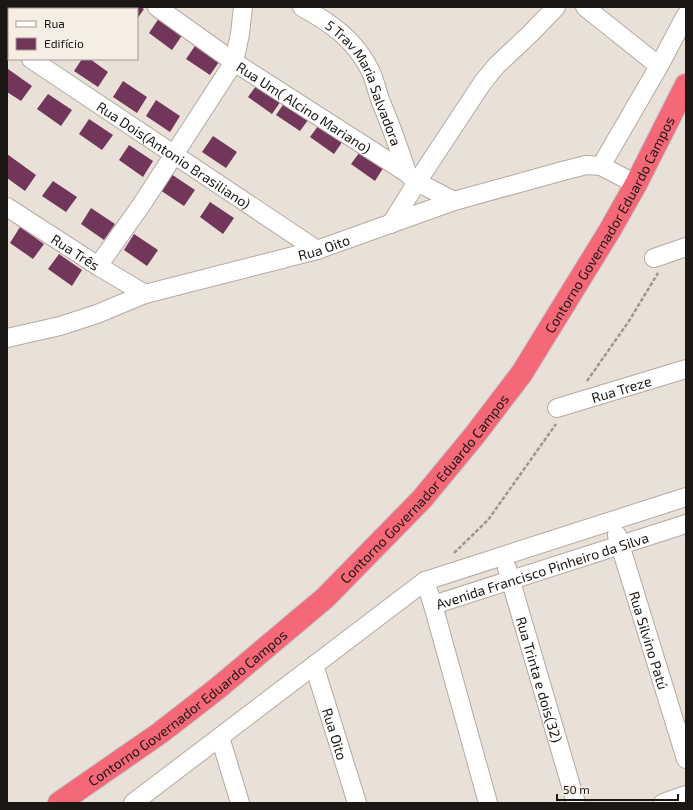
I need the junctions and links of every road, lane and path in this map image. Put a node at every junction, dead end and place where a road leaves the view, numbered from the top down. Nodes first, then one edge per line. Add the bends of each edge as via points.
1 (157, 7) edge
2 (243, 7) edge
3 (302, 7) edge
4 (556, 7) edge
5 (585, 7) edge
6 (686, 15) edge
7 (33, 60) edge
8 (234, 62) junction
9 (659, 66) junction
10 (686, 85) edge
11 (174, 154) junction
12 (601, 166) junction
13 (412, 178) junction
14 (636, 184) junction
15 (454, 201) junction
16 (7, 208) edge
17 (391, 224) junction
18 (686, 247) edge
19 (316, 250) junction
20 (654, 258) dead end
21 (98, 266) junction
22 (145, 294) junction
23 (7, 338) edge
24 (686, 369) edge
25 (557, 408) dead end
26 (686, 497) edge
27 (612, 521) junction
28 (686, 524) edge
29 (620, 545) junction
30 (504, 556) junction
31 (510, 580) junction
32 (425, 581) junction
33 (433, 605) junction
34 (314, 665) junction
35 (220, 737) junction
36 (686, 759) edge
37 (686, 795) edge
38 (59, 803) edge
39 (133, 803) edge
40 (240, 803) edge
41 (357, 803) edge
42 (488, 803) edge
43 (576, 803) edge
44 (663, 803) edge

1 - 8 street, Rua Um( Alcino Mariano)
2 - 8 street
3 - 13 street, 5 Trav Maria Salvadora via 336,28 361,54
4 - 13 street via 482,82
5 - 9 street
6 - 9 street
7 - 11 street, Rua Dois(Antonio Brasiliano)
8 - 11 street
8 - 13 street, Rua Um( Alcino Mariano)
9 - 12 street
10 - 14 highway, Contorno Governador Eduardo Campos
11 - 19 street, Rua Dois(Antonio Brasiliano)
11 - 21 street
12 - 14 street, Rua Oito
12 - 15 street, Rua Oito via 586,165
13 - 15 street, Rua Um( Alcino Mariano)
13 - 17 street
14 - 38 highway, Contorno Governador Eduardo Campos via 522,372 422,500 325,598 218,688 160,733
15 - 17 street, Rua Oito
16 - 21 street, Rua Três
17 - 19 street, Rua Oito
18 - 20 street
19 - 22 street, Rua Oito
21 - 22 street, Rua Três
22 - 23 street, Rua Oito via 60,326
24 - 25 street, Rua Treze
26 - 27 street, Avenida Francisco Pinheiro da Silva
27 - 29 street, Rua Silvino Patú
27 - 30 street, Avenida Francisco Pinheiro da Silva
28 - 29 street, Avenida Francisco Pinheiro da Silva
29 - 31 street, Avenida Francisco Pinheiro da Silva
29 - 36 street, Rua Silvino Patú
30 - 31 street, Rua Trinta e dois(32)
30 - 32 street, Avenida Francisco Pinheiro da Silva
31 - 33 street, Avenida Francisco Pinheiro da Silva
31 - 43 street, Rua Trinta e dois(32)
32 - 33 street, Avenida Francisco Pinheiro da Silva
32 - 34 street
33 - 42 street
34 - 35 street
34 - 41 street, Rua Oito
35 - 39 street
35 - 40 street
37 - 44 street

